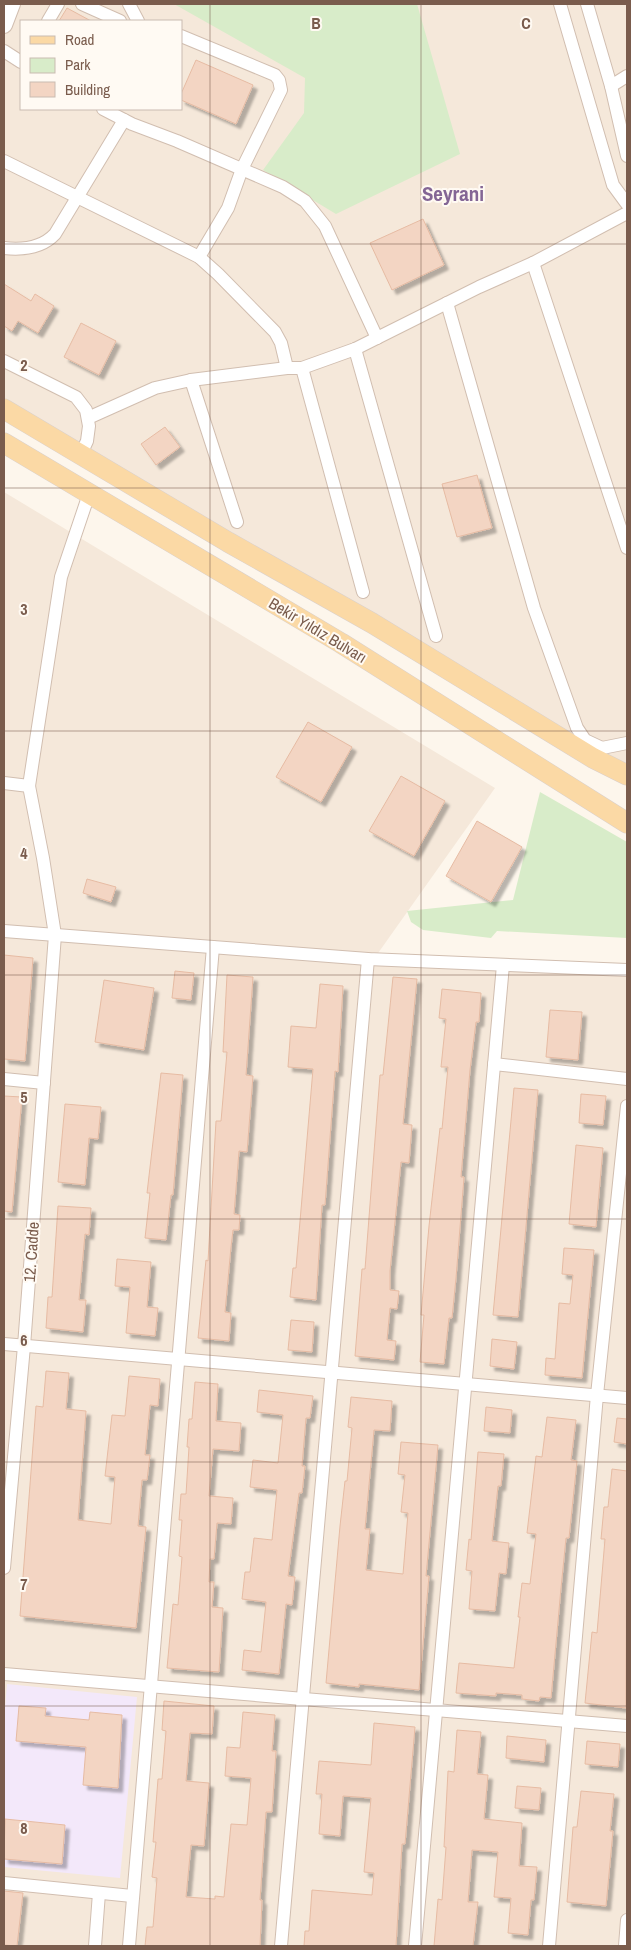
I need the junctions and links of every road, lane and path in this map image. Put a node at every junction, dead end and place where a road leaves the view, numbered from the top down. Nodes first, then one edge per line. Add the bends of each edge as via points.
1 (12, 4) edge
2 (58, 4) edge
3 (82, 4) edge
4 (129, 4) edge
5 (560, 4) edge
6 (587, 4) edge
7 (49, 20) edge
8 (118, 20) edge
9 (137, 20) edge
10 (4, 24) edge
11 (182, 36) edge
12 (4, 51) edge
13 (20, 61) edge
14 (627, 76) edge
15 (611, 86) junction
16 (107, 110) edge
17 (124, 120) junction
18 (627, 156) edge
19 (4, 161) edge
20 (242, 169) junction
21 (77, 198) junction
22 (627, 204) edge
23 (627, 213) edge
24 (4, 248) edge
25 (199, 257) junction
26 (533, 264) junction
27 (447, 303) junction
28 (377, 338) junction
29 (355, 349) junction
30 (4, 362) edge
31 (287, 368) junction
32 (302, 368) junction
33 (191, 380) junction
34 (4, 409) edge
35 (88, 418) junction
36 (4, 443) edge
37 (81, 454) junction
38 (89, 494) junction
39 (238, 522) dead end
40 (627, 548) edge
41 (363, 592) dead end
42 (436, 636) dead end
43 (627, 743) edge
44 (597, 753) junction
45 (627, 774) edge
46 (4, 783) edge
47 (29, 786) junction
48 (627, 823) edge
49 (4, 931) edge
50 (55, 935) junction
51 (213, 947) junction
52 (368, 959) junction
53 (503, 965) junction
54 (627, 970) edge
55 (494, 1064) junction
56 (4, 1079) edge
57 (627, 1079) edge
58 (44, 1083) junction
59 (627, 1106) edge
60 (4, 1344) edge
61 (24, 1346) junction
62 (178, 1360) junction
63 (331, 1373) junction
64 (466, 1384) junction
65 (596, 1395) junction
66 (627, 1398) edge
67 (4, 1568) edge
68 (4, 1674) edge
69 (151, 1686) junction
70 (303, 1699) junction
71 (436, 1710) junction
72 (568, 1721) junction
73 (627, 1726) edge
74 (4, 1883) edge
75 (99, 1893) junction
76 (132, 1896) junction
77 (627, 1920) edge
78 (95, 1946) edge
79 (129, 1946) edge
80 (281, 1946) edge
81 (415, 1946) edge
82 (549, 1946) edge
83 (625, 1946) edge

1 - 10 street
2 - 7 street
3 - 8 street
4 - 9 street
5 - 22 street via 613,185
6 - 15 street
11 - 20 street via 279,80 281,90
12 - 13 street
14 - 15 street
15 - 18 street
16 - 17 street
17 - 20 street
17 - 21 street
19 - 21 street
20 - 25 street via 228,208
20 - 28 street via 294,193 319,217
21 - 24 street via 50,239 30,247
21 - 25 street
23 - 26 street
25 - 31 street via 275,332 281,342
26 - 27 street
26 - 40 street
27 - 28 street
27 - 44 street via 534,608 577,728
28 - 29 street
29 - 32 street
29 - 42 street
30 - 35 street via 76,397
31 - 32 street
31 - 33 street
32 - 41 street
33 - 35 street via 155,388
33 - 39 street
34 - 37 main road, Bekir Yıldız Bulvarı
35 - 37 street via 89,433
36 - 38 main road, Bekir Yıldız Bulvarı
37 - 44 main road, Bekir Yıldız Bulvarı
38 - 47 street, 12. Cadde via 60,578
38 - 48 main road, Bekir Yıldız Bulvarı via 341,643
43 - 44 street
44 - 45 main road, Bekir Yıldız Bulvarı
46 - 47 street
47 - 50 street, 12. Cadde
49 - 50 street
50 - 51 street
50 - 58 street, 12. Cadde
51 - 52 street
51 - 62 street
52 - 53 street
52 - 63 street
53 - 54 street
53 - 55 street
55 - 57 street
55 - 64 street
56 - 58 street
58 - 61 street, 12. Cadde
59 - 65 street
60 - 61 street
61 - 62 street
61 - 67 street, 12. Cadde
62 - 63 street
62 - 69 street
63 - 64 street
63 - 70 street
64 - 65 street
64 - 71 street
65 - 66 street
65 - 72 street
68 - 69 street
69 - 70 street
69 - 76 street
70 - 71 street
70 - 80 street
71 - 72 street
71 - 81 street
72 - 73 street
72 - 82 street
74 - 75 street
75 - 76 street
75 - 78 street
76 - 79 street
77 - 83 street

